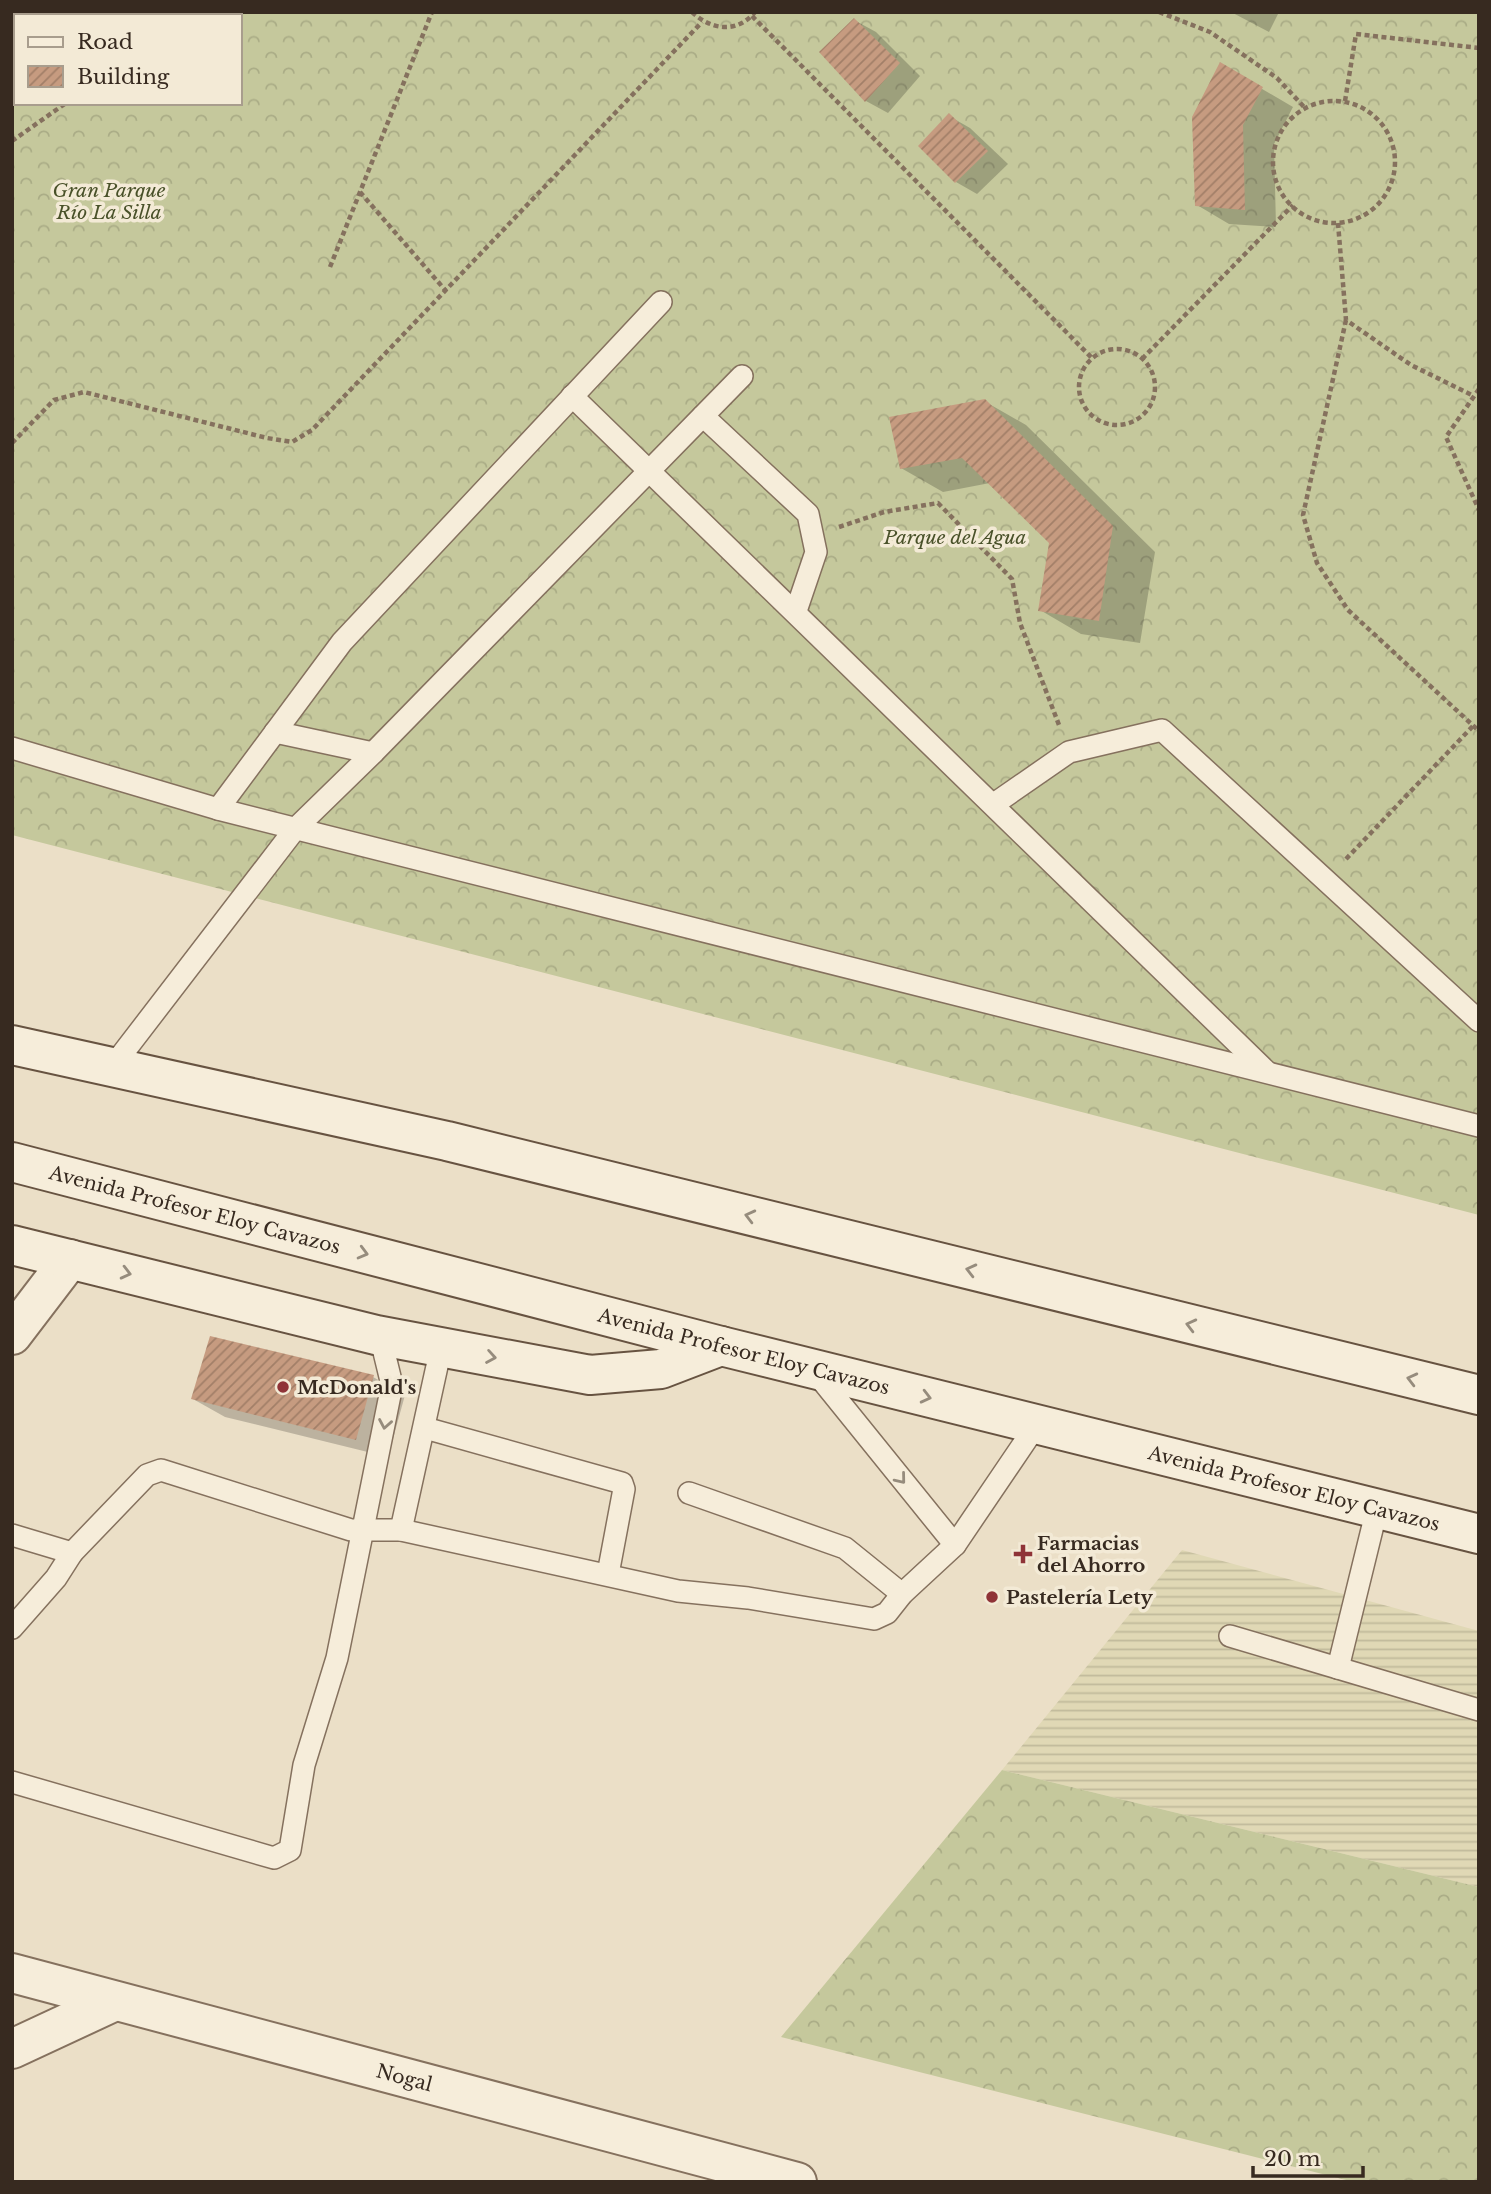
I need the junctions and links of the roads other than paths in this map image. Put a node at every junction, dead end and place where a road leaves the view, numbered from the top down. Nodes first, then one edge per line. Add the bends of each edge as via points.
1 (661, 302) dead end
2 (742, 376) dead end
3 (572, 396) junction
4 (703, 416) junction
5 (650, 470) junction
6 (796, 611) junction
7 (275, 732) junction
8 (12, 748) edge
9 (373, 753) junction
10 (994, 804) junction
11 (218, 809) junction
12 (295, 829) junction
13 (1479, 1021) edge
14 (12, 1045) edge
15 (113, 1066) junction
16 (1268, 1073) junction
17 (1479, 1126) edge
18 (12, 1162) edge
19 (12, 1245) edge
20 (70, 1259) junction
21 (12, 1335) edge
22 (376, 1335) junction
23 (721, 1346) junction
24 (441, 1348) junction
25 (812, 1368) junction
26 (1479, 1395) edge
27 (1037, 1424) junction
28 (425, 1428) junction
29 (689, 1493) dead end
30 (1377, 1509) junction
31 (365, 1530) junction
32 (401, 1530) junction
33 (1479, 1534) edge
34 (12, 1535) edge
35 (955, 1545) junction
36 (72, 1553) junction
37 (608, 1574) junction
38 (902, 1594) junction
39 (12, 1628) edge
40 (1230, 1636) dead end
41 (1338, 1668) junction
42 (1479, 1710) edge
43 (12, 1782) edge
44 (12, 1973) edge
45 (113, 2002) junction
46 (12, 2049) edge
47 (703, 2170) edge
48 (796, 2182) edge

1 - 3 lane
2 - 4 lane
3 - 5 lane
3 - 7 lane via 342,642
4 - 5 lane
4 - 6 lane via 808,514 816,552
5 - 6 lane
5 - 9 lane
6 - 10 lane
7 - 9 lane
7 - 11 lane
8 - 11 lane
9 - 12 lane
10 - 13 lane via 1069,752 1162,730
10 - 16 lane
11 - 12 lane
12 - 15 lane
12 - 16 lane
14 - 15 main road
26 -> 15 main road via 447,1141
16 - 17 lane
18 -> 23 main road, Avenida Profesor Eloy Cavazos
19 - 20 main road
20 - 21 main road
20 -> 22 main road
22 - 24 main road
22 -> 31 lane via 392,1385
24 -> 23 main road via 590,1374 661,1368
23 - 25 main road, Avenida Profesor Eloy Cavazos
24 - 28 lane
25 -> 27 main road, Avenida Profesor Eloy Cavazos
25 -> 35 lane
27 - 30 main road, Avenida Profesor Eloy Cavazos
27 - 35 lane
28 - 32 lane
28 - 37 lane via 618,1480 624,1489
29 - 38 lane via 845,1548
30 - 33 main road, Avenida Profesor Eloy Cavazos
30 - 41 lane
31 - 32 lane
31 - 36 lane via 351,1530 153,1470
31 - 43 lane via 337,1658 304,1765 293,1844 286,1854 274,1858
32 - 37 lane
34 - 36 lane
35 - 38 lane
36 - 39 lane
37 - 38 lane via 678,1591 874,1619 887,1613
40 - 41 lane
41 - 42 lane
44 - 45 main road, Nogal
45 - 46 main road
45 - 47 main road, Nogal
47 - 48 main road, Nogal

